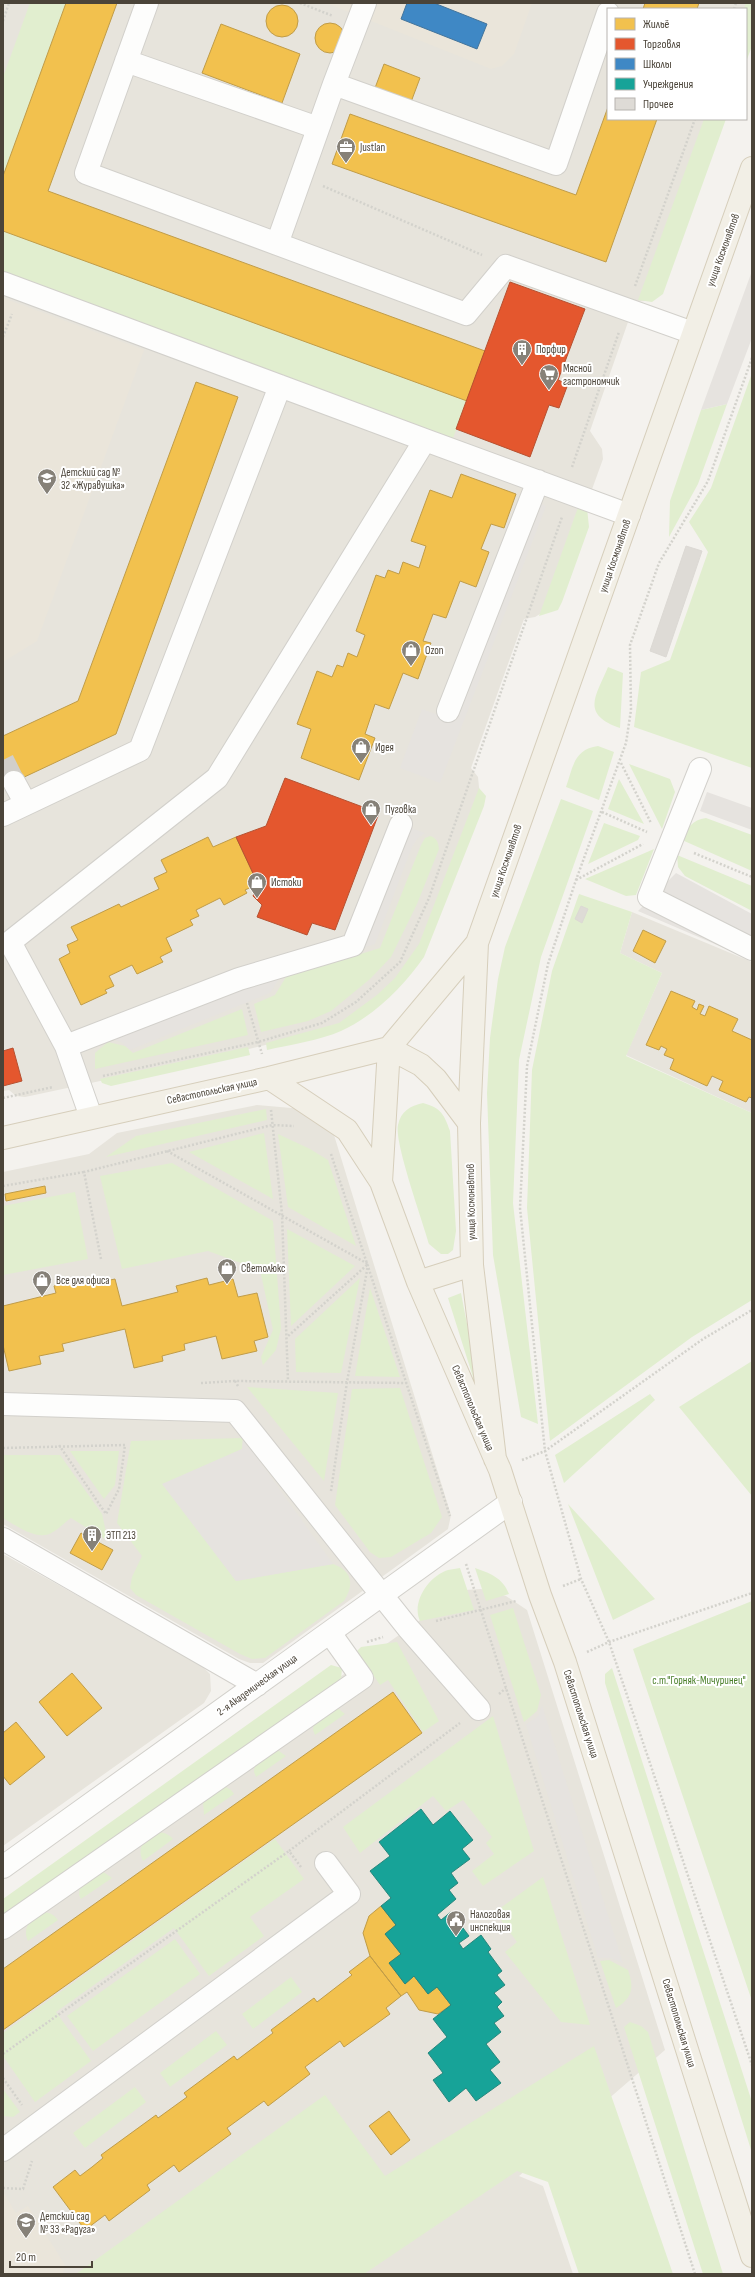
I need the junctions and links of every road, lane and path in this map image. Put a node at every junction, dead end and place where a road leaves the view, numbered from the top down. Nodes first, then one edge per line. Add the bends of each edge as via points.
1 (9, 3) edge
2 (147, 3) edge
3 (300, 3) edge
4 (365, 3) edge
5 (607, 17) edge
6 (3, 21) edge
7 (357, 25) junction
8 (126, 61) junction
9 (334, 84) junction
10 (318, 128) junction
11 (752, 168) edge
12 (300, 177) junction
13 (277, 244) junction
14 (506, 266) junction
15 (3, 283) edge
16 (693, 334) junction
17 (752, 358) edge
18 (280, 386) junction
19 (425, 440) junction
20 (538, 481) junction
21 (629, 515) junction
22 (448, 711) dead end
23 (621, 762) junction
24 (700, 769) dead end
25 (14, 782) tunnel mouth
26 (26, 804) junction
27 (3, 815) edge
28 (402, 824) dead end
29 (654, 830) dead end
30 (644, 843) dead end
31 (576, 880) junction
32 (6, 939) edge
33 (477, 943) junction
34 (752, 949) edge
35 (239, 979) junction
36 (66, 1046) junction
37 (388, 1048) junction
38 (269, 1078) junction
39 (92, 1117) junction
40 (470, 1123) junction
41 (3, 1138) edge
42 (167, 1151) dead end
43 (84, 1172) dead end
44 (380, 1182) junction
45 (3, 1186) edge
46 (282, 1214) junction
47 (368, 1264) junction
48 (472, 1264) junction
49 (418, 1282) junction
50 (752, 1310) edge
51 (287, 1337) junction
52 (288, 1381) junction
53 (347, 1382) junction
54 (407, 1383) dead end
55 (239, 1388) dead end
56 (3, 1404) edge
57 (59, 1445) junction
58 (3, 1448) edge
59 (544, 1451) junction
60 (497, 1464) junction
61 (330, 1499) dead end
62 (511, 1502) junction
63 (3, 1539) edge
64 (752, 1594) edge
65 (382, 1595) junction
66 (330, 1633) junction
67 (609, 1642) junction
68 (565, 1662) junction
69 (257, 1685) junction
70 (479, 1709) joint
71 (289, 1851) junction
72 (326, 1863) dead end
73 (3, 1867) edge
74 (303, 1870) dead end
75 (3, 1928) edge
76 (3, 2054) edge
77 (752, 2065) edge
78 (3, 2150) edge
79 (752, 2256) edge

1 - 6 path
2 - 8 street
3 - 7 path
4 - 7 street
5 - 9 street via 556,164
7 - 9 street
8 - 10 street
8 - 13 street via 86,173
9 - 10 street
10 - 12 street
11 - 16 main road, улица Космонавтов
12 - 13 street
12 - 14 path
13 - 14 street via 466,314
14 - 16 street
15 - 18 street
16 - 21 main road, улица Космонавтов
17 - 23 path via 708,482 659,564 630,645 631,710
18 - 19 street
18 - 26 street via 140,750
19 - 20 street
19 - 32 street via 217,778
20 - 21 street
20 - 22 street
21 - 33 main road, улица Космонавтов
23 - 29 path
23 - 31 path
24 - 34 street via 648,897
25 - 26 street
26 - 27 street
28 - 35 street via 353,944
30 - 31 path
31 - 59 path via 548,964 527,1066 520,1208
32 - 36 street
33 - 37 main road, улица Космонавтов
33 - 40 main road, улица Космонавтов
35 - 36 street
35 - 38 path
36 - 39 street
37 - 38 main road
37 - 40 main road via 421,1065 436,1079
37 - 44 main road, Севастопольская улица
38 - 39 main road, Севастопольская улица
38 - 44 main road, Севастопольская улица via 347,1130
38 - 46 path
39 - 41 main road, Севастопольская улица
40 - 48 main road, улица Космонавтов
42 - 46 path
43 - 45 path
44 - 49 main road, Севастопольская улица
46 - 47 path
46 - 51 path
47 - 51 path
47 - 53 path
48 - 49 main road
48 - 60 main road, улица Космонавтов
49 - 60 main road, Севастопольская улица
50 - 59 path via 703,1339
51 - 52 path
52 - 53 path
52 - 55 path via 235,1381
53 - 54 path
53 - 61 path
56 - 65 street via 235,1411
57 - 57 path via 125,1445 119,1489 106,1514
57 - 58 path
59 - 60 path
59 - 67 path via 581,1579
60 - 62 main road, Севастопольская улица
62 - 65 street, 2-я Академическая улица
62 - 68 main road, Севастопольская улица via 540,1595
63 - 69 street
64 - 67 path
65 - 66 street, 2-я Академическая улица
65 - 70 street
66 - 69 street, 2-я Академическая улица
66 - 75 street via 362,1678
67 - 68 path
67 - 77 path
68 - 79 main road, Севастопольская улица
69 - 73 street, 2-я Академическая улица
70 - 71 path
71 - 74 path
71 - 76 path
72 - 78 street via 349,1894

